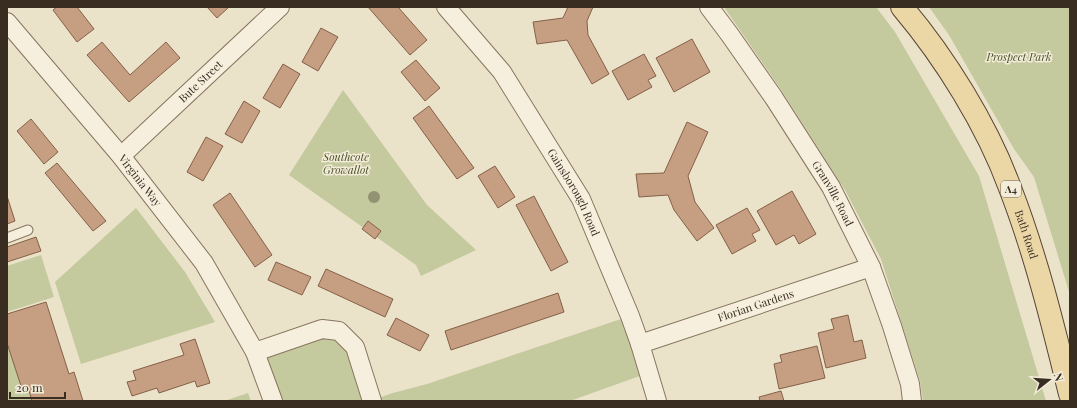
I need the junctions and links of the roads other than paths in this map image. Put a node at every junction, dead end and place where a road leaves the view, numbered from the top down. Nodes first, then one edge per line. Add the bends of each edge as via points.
1 (280, 7) edge
2 (446, 7) edge
3 (709, 7) edge
4 (902, 7) edge
5 (7, 22) edge
6 (121, 156) junction
7 (28, 230) dead end
8 (7, 238) edge
9 (871, 267) junction
10 (640, 344) junction
11 (255, 352) junction
12 (1070, 394) edge
13 (273, 401) edge
14 (372, 401) edge
15 (657, 401) edge
16 (912, 401) edge

1 - 6 street, Bute Street
2 - 10 street, Gainsborough Road via 502,72 581,199
3 - 9 street, Granville Road via 831,186
4 - 12 main road, Bath Road / A4 via 936,51 962,91 997,157 1034,259
5 - 6 street, Virginia Way
6 - 11 street, Virginia Way via 204,263
7 - 8 lane
9 - 10 street, Florian Gardens
9 - 16 street, Granville Road via 910,384
10 - 15 street, Gainsborough Road
11 - 13 street, Virginia Way
11 - 14 street via 322,328 339,331 355,347

